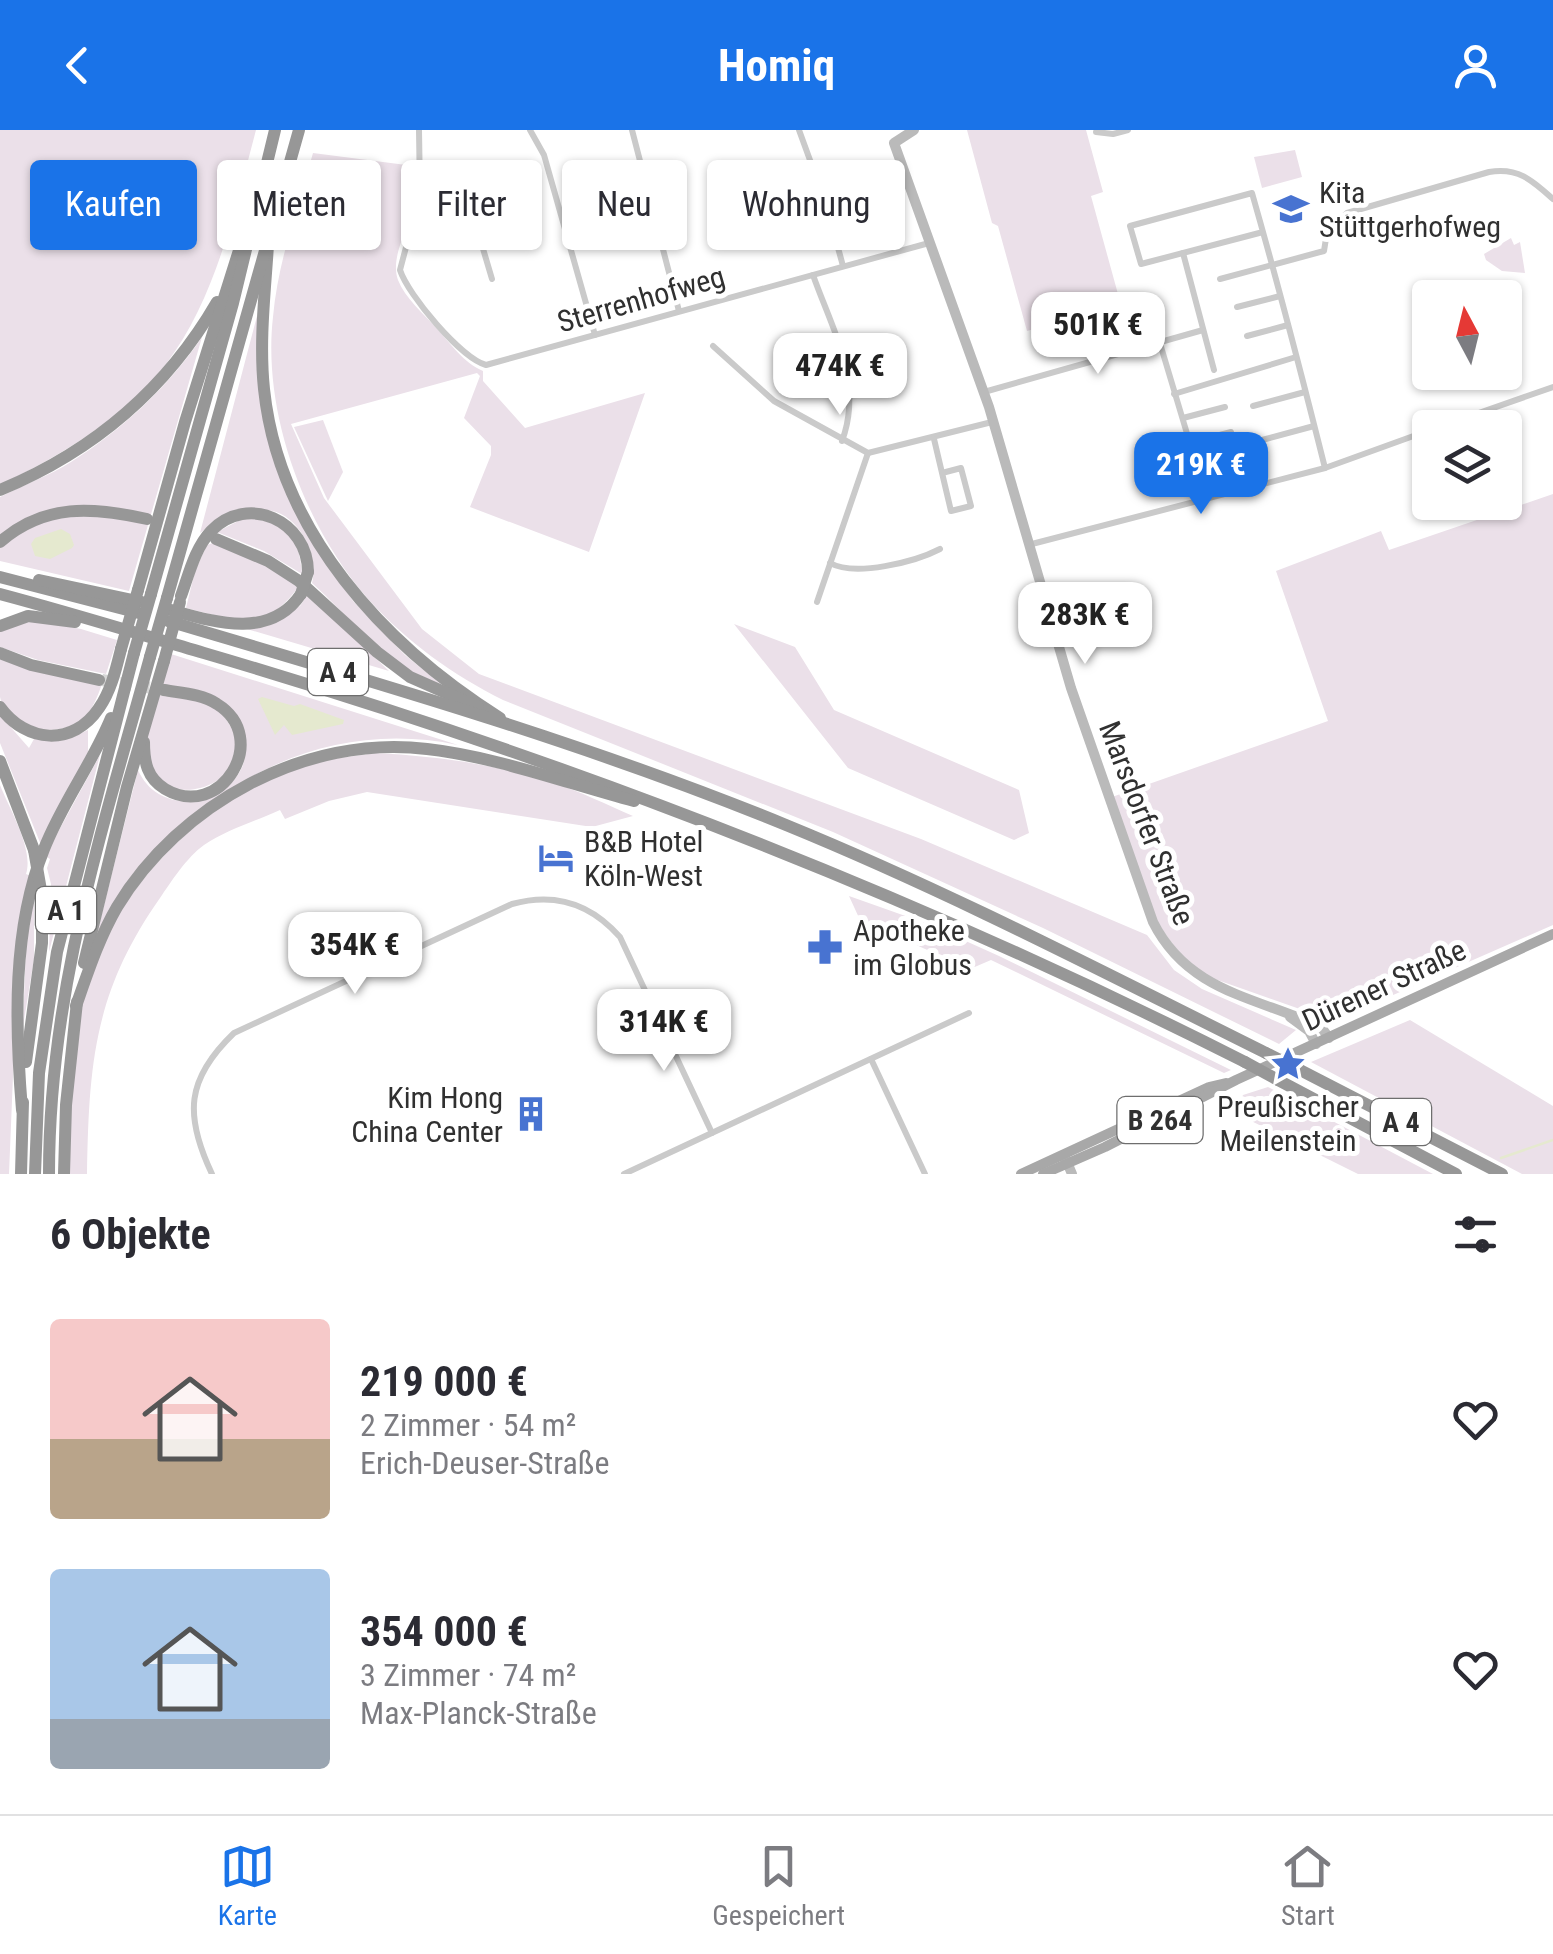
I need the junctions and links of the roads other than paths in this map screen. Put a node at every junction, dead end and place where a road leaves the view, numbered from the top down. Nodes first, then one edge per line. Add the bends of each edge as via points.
1 (275, 130) edge
2 (299, 130) edge
3 (419, 130) edge
4 (530, 130) edge
5 (632, 130) edge
6 (800, 130) edge
7 (887, 130) edge
8 (914, 130) edge
9 (1128, 130) edge
10 (1096, 132) edge
11 (894, 143) junction
12 (267, 160) edge
13 (291, 160) edge
14 (419, 160) edge
15 (1553, 199) edge
16 (1263, 232) junction
17 (928, 243) junction
18 (239, 250) edge
19 (246, 250) edge
20 (266, 250) edge
21 (268, 250) edge
22 (404, 250) edge
23 (483, 250) edge
24 (1183, 253) junction
25 (1272, 265) junction
26 (843, 266) junction
27 (812, 275) junction
28 (1220, 279) dead end
29 (492, 280) dead end
30 (226, 287) junction
31 (1280, 296) junction
32 (1147, 300) dead end
33 (1237, 307) dead end
34 (679, 312) junction
35 (1288, 325) junction
36 (1203, 330) junction
37 (595, 335) junction
38 (1247, 336) dead end
39 (1159, 342) junction
40 (713, 346) dead end
41 (1296, 357) junction
42 (1214, 370) dead end
43 (1553, 387) edge
44 (984, 392) junction
45 (1305, 392) junction
46 (1174, 394) junction
47 (1253, 406) dead end
48 (1225, 407) dead end
49 (1486, 410) edge
50 (1183, 418) junction
51 (994, 421) junction
52 (1314, 426) junction
53 (1232, 432) dead end
54 (1412, 436) edge
55 (934, 439) junction
56 (1262, 440) dead end
57 (842, 441) junction
58 (1190, 443) junction
59 (868, 454) junction
60 (1238, 456) dead end
61 (1198, 468) junction
62 (1324, 468) junction
63 (942, 473) junction
64 (0, 490) edge
65 (1206, 497) junction
66 (147, 520) dead end
67 (4, 539) edge
68 (216, 539) dead end
69 (1027, 545) junction
70 (940, 549) dead end
71 (830, 563) junction
72 (0, 576) edge
73 (144, 592) junction
74 (0, 594) edge
75 (176, 599) junction
76 (816, 602) dead end
77 (0, 626) edge
78 (129, 631) junction
79 (128, 651) junction
80 (0, 653) edge
81 (157, 659) junction
82 (130, 669) junction
83 (99, 680) tunnel mouth
84 (164, 690) tunnel mouth
85 (0, 708) edge
86 (490, 711) junction
87 (144, 730) junction
88 (520, 730) junction
89 (2, 768) edge
90 (119, 772) junction
91 (685, 814) junction
92 (97, 903) junction
93 (1553, 934) edge
94 (76, 1006) junction
95 (969, 1013) dead end
96 (1286, 1013) junction
97 (1328, 1038) junction
98 (1316, 1044) junction
99 (871, 1059) junction
100 (1236, 1080) junction
101 (22, 1110) junction
102 (712, 1133) junction
103 (1066, 1166) edge
104 (21, 1174) edge
105 (35, 1174) edge
106 (49, 1174) edge
107 (64, 1174) edge
108 (212, 1174) edge
109 (624, 1174) edge
110 (924, 1174) edge
111 (1021, 1174) edge
112 (1043, 1174) edge
113 (1456, 1174) edge
114 (1502, 1174) edge

1 - 12 highway, A 1
2 - 13 highway, A 1
3 - 14 street
4 - 37 street via 544,155
5 - 34 street
6 - 26 street
7 - 11 street, Marsdorfer Straße
8 - 11 street
9 - 10 street
11 - 17 street, Marsdorfer Straße
15 - 25 street via 1523,174 1489,172 1347,214 1328,232 1324,250
16 - 24 street
16 - 24 street via 1252,193 1130,226 1140,264
16 - 25 street
17 - 26 street, Sterrenhofweg
17 - 44 street, Marsdorfer Straße
18 - 30 highway
19 - 73 highway, A 1
20 - 75 highway, A 1
21 - 86 highway via 264,392 296,500 372,615 420,661
22 - 37 street, Sterrenhofweg via 401,276 411,292 481,364
23 - 29 street
24 - 36 street
25 - 28 street
25 - 31 street
26 - 27 street, Sterrenhofweg
27 - 34 street, Sterrenhofweg
27 - 57 street via 850,378 851,410
30 - 64 highway via 191,345 135,407 79,450
30 - 73 highway
31 - 33 street
31 - 35 street
32 - 39 street
34 - 37 street, Sterrenhofweg
35 - 38 street
35 - 41 street
36 - 39 street
36 - 42 street
39 - 44 street
39 - 46 street
40 - 57 street via 774,400
41 - 45 street
41 - 46 street
43 - 49 street
44 - 51 street, Marsdorfer Straße
45 - 47 street
45 - 52 street
46 - 50 street
48 - 50 street
50 - 58 street
51 - 55 street
51 - 69 street, Marsdorfer Straße
52 - 56 street
52 - 62 street
53 - 58 street
54 - 62 street
55 - 59 street
55 - 63 street
57 - 59 street
58 - 61 street
59 - 71 street
60 - 61 street
61 - 65 street
62 - 65 street
63 - 63 street via 961,468 971,506 951,511
65 - 69 street
66 - 67 highway via 69,510 38,518
68 - 86 highway via 299,580 410,677
69 - 96 street, Marsdorfer Straße via 1094,757 1162,940 1208,982
70 - 71 street via 864,569
71 - 76 street
72 - 75 highway, bridge via 86,587 234,624 266,621 287,610 301,594 306,552 293,530 270,516 224,521 208,534
72 - 88 highway, A 4
73 - 79 highway, A 1, bridge
74 - 78 highway, A 4
75 - 81 highway, A 1, bridge
77 - 78 highway via 34,616
78 - 91 highway, A 4 via 486,740
79 - 82 highway, A 1
79 - 85 highway via 102,704 74,731 36,735
80 - 83 highway
81 - 87 highway
81 - 90 highway, A 1
82 - 101 highway via 102,740 52,830 30,894 20,990
82 - 105 highway, A 1 via 57,952 39,1073
84 - 87 highway via 208,699 228,714 241,743 237,768 210,793 173,792 148,771
86 - 88 highway
87 - 92 highway
88 - 114 highway, A 4, bridge via 788,826 1061,950
89 - 101 highway, bridge via 34,850 42,896
90 - 92 highway
90 - 106 highway, A 1 via 64,990
91 - 94 highway via 442,751 377,747 312,759 230,795 165,846 112,917
91 - 113 highway, A 4, bridge via 928,912 1244,1062
92 - 94 highway
93 - 97 main road, Dürener Straße / B 264
94 - 107 highway
95 - 99 street
96 - 97 street, Marsdorfer Straße via 1320,1027
96 - 98 street, Marsdorfer Straße
97 - 98 main road, Dürener Straße / B 264
98 - 100 main road, Dürener Straße / B 264
99 - 102 street
99 - 110 street
100 - 103 main road, Dürener Straße / B 264
100 - 103 main road, Dürener Straße / B 264 via 1209,1087
101 - 104 highway
102 - 108 street via 620,937 597,914 546,898 512,904 234,1033 196,1085 194,1129
102 - 109 street
103 - 111 main road, Dürener Straße / B 264
103 - 112 main road, Dürener Straße / B 264

